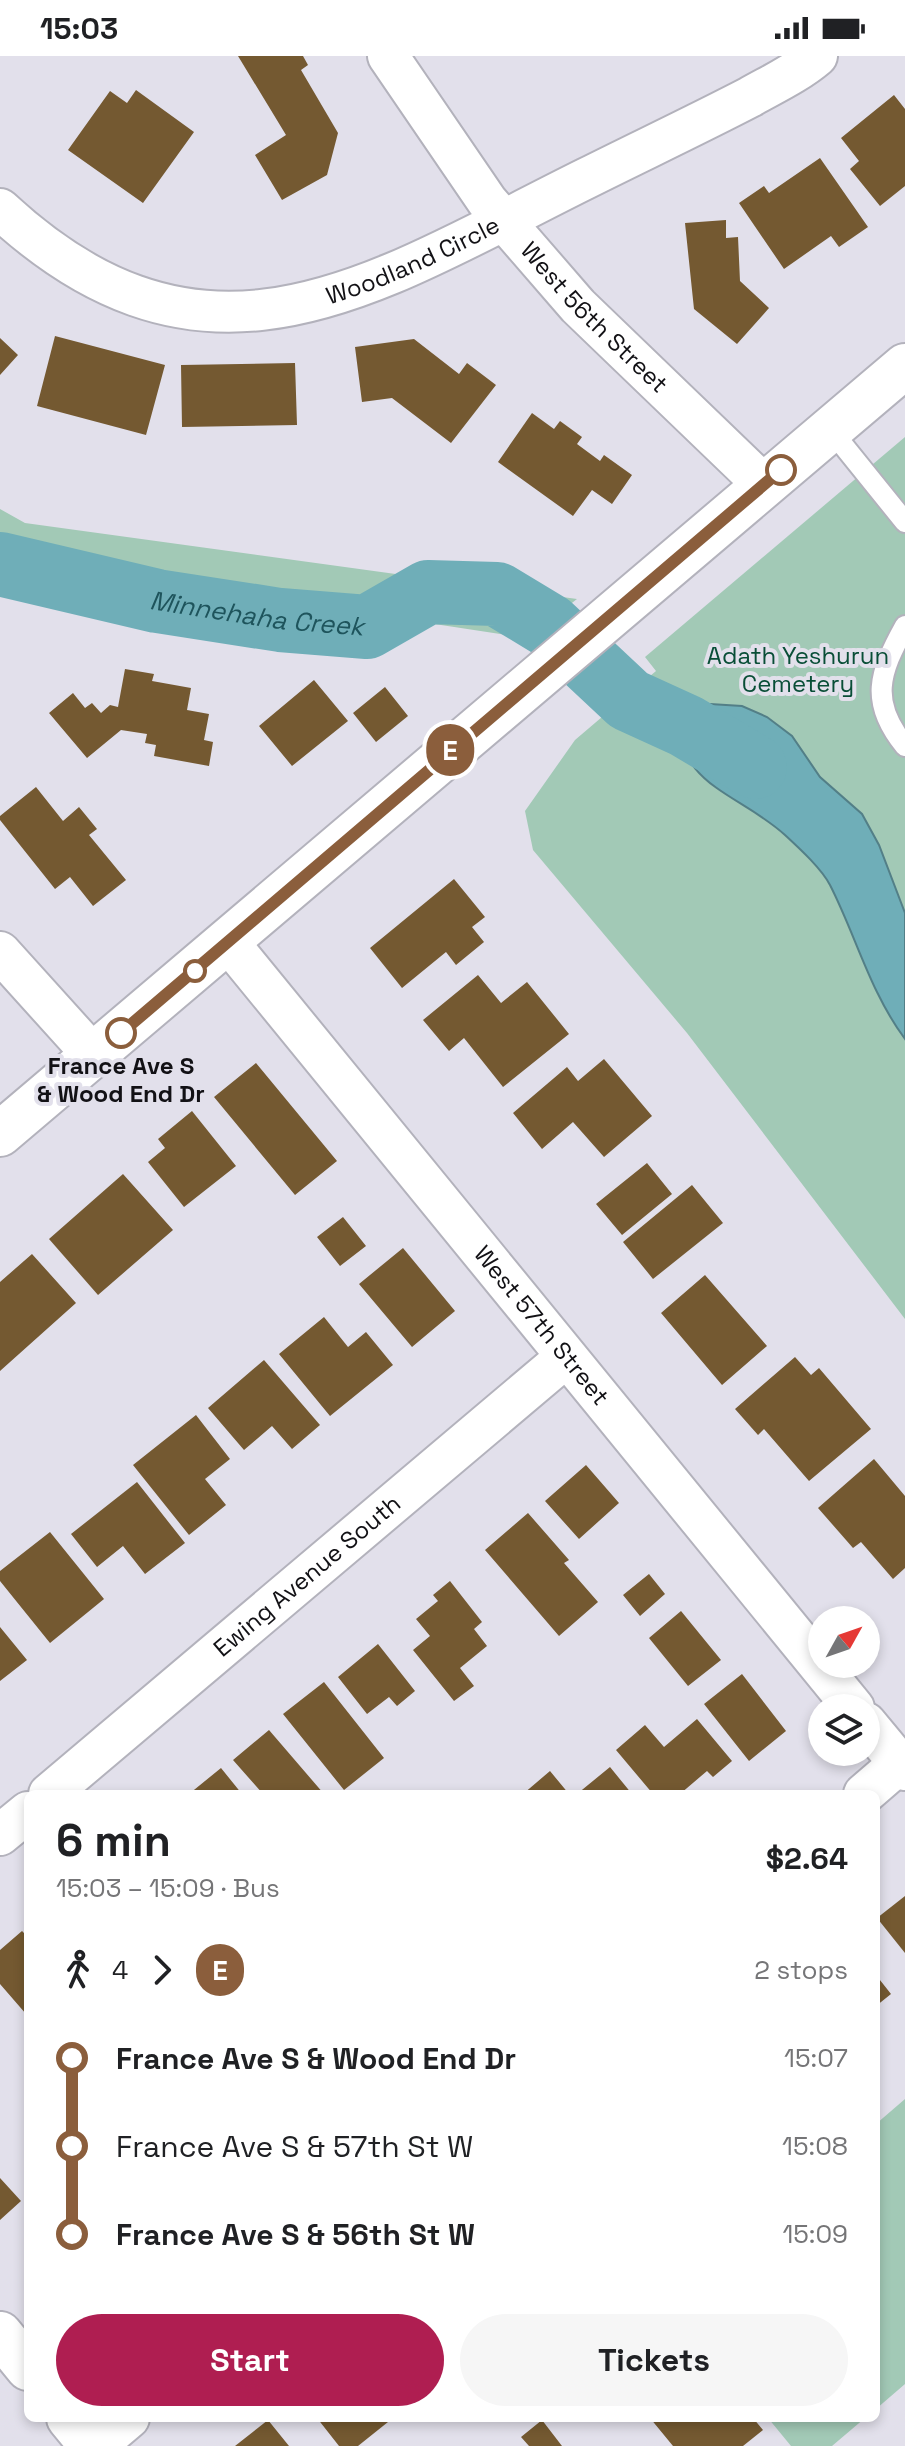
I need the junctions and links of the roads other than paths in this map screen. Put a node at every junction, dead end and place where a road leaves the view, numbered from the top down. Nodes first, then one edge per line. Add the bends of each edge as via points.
1 (388, 56) edge
2 (817, 56) edge
3 (0, 209) edge
4 (503, 219) junction
5 (905, 366) edge
6 (830, 429) junction
7 (763, 484) junction
8 (905, 522) edge
9 (905, 626) edge
10 (905, 746) edge
11 (229, 943) junction
12 (0, 952) edge
13 (94, 1056) junction
14 (0, 1134) edge
15 (565, 1358) junction
16 (842, 1694) edge
17 (880, 1740) edge
18 (902, 1767) edge
19 (54, 1790) edge
20 (870, 1790) edge
21 (24, 1815) edge
22 (0, 1835) edge
23 (0, 2334) edge
24 (24, 2363) edge
25 (73, 2422) edge
26 (124, 2422) edge
27 (94, 2446) edge

1 - 4 street, West 56th Street
2 - 4 street, Woodland Circle via 734,105
3 - 4 street, Woodland Circle via 37,244 97,280 165,306 235,313 304,305 373,284
4 - 7 street, West 56th Street via 578,306
5 - 6 main road
6 - 7 main road
6 - 8 lane
7 - 11 main road
9 - 10 lane via 889,654 878,693 891,729
11 - 13 main road
11 - 15 street, West 57th Street
12 - 13 street
13 - 14 main road
15 - 16 street, West 57th Street
15 - 19 street, Ewing Avenue South
17 - 18 street
18 - 20 street
21 - 22 street
23 - 24 main road
25 - 27 main road
26 - 27 street

